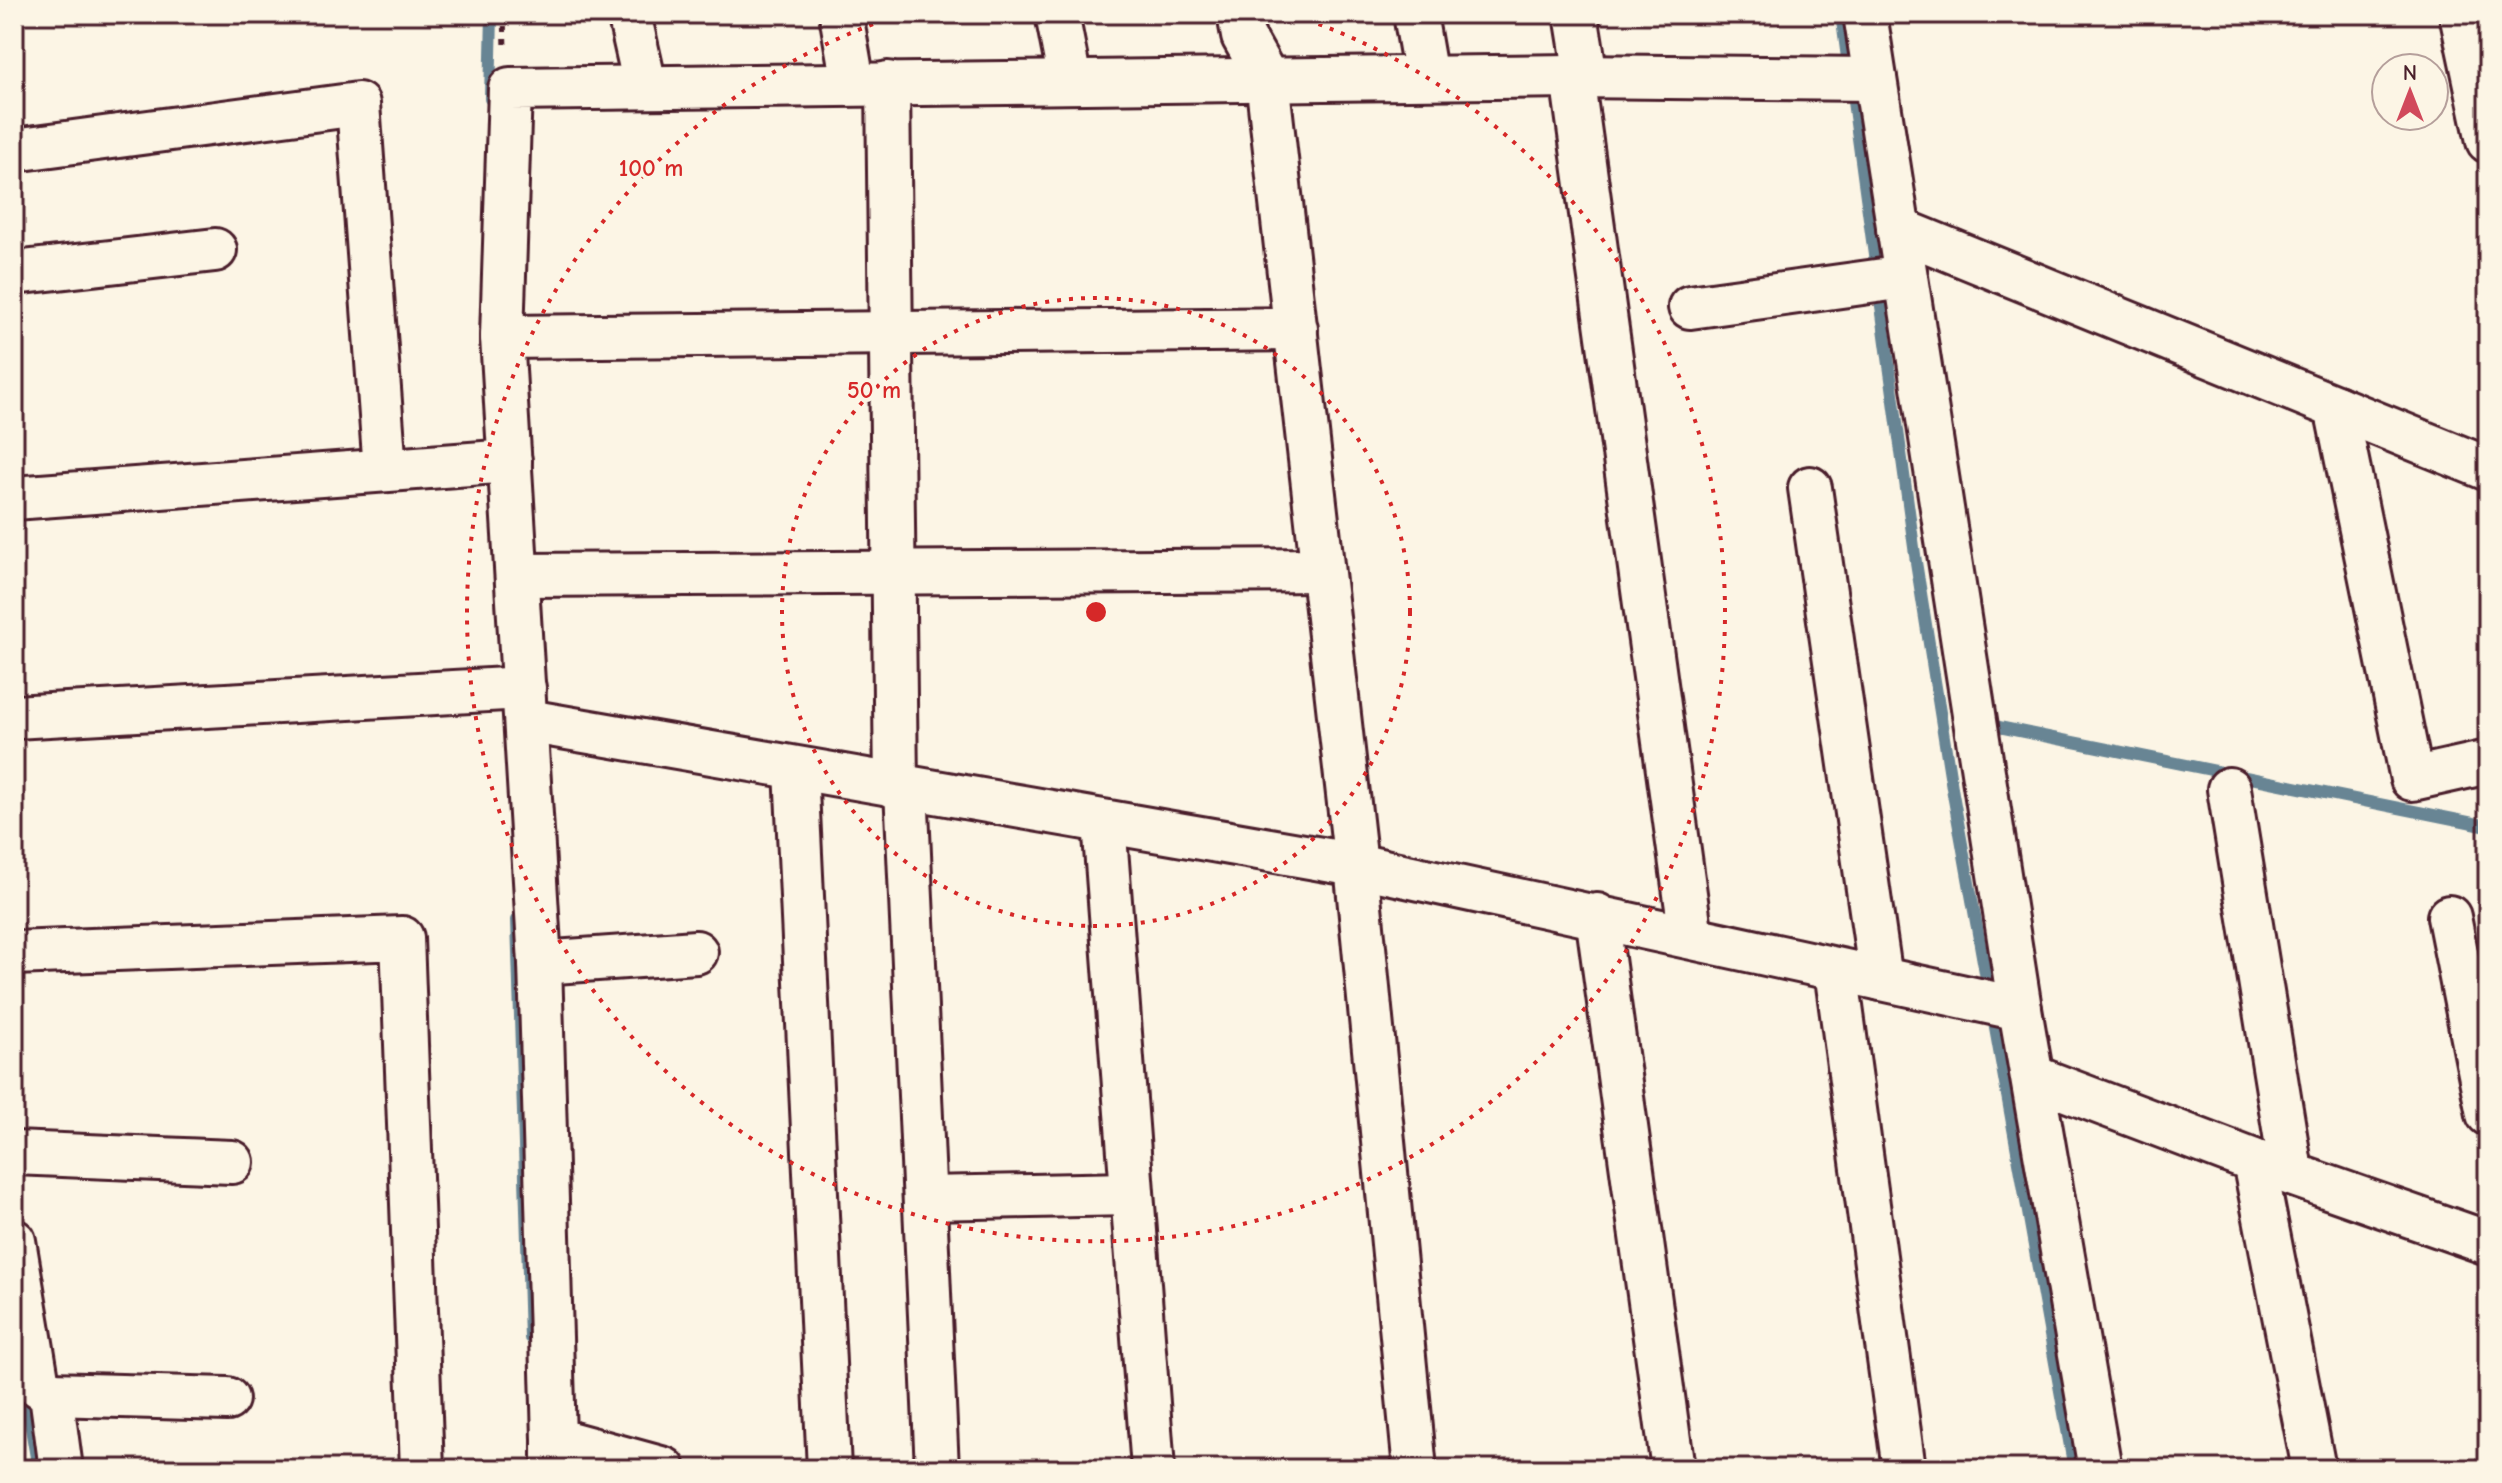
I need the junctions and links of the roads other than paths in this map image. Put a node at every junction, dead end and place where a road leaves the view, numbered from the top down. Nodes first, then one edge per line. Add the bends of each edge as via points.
1 (629, 14) edge
2 (841, 14) edge
3 (1057, 14) edge
4 (1239, 14) edge
5 (1415, 14) edge
6 (1576, 14) edge
7 (1865, 14) edge
8 (2461, 14) edge
9 (1579, 76) junction
10 (1426, 77) junction
11 (1859, 78) junction
12 (1267, 79) junction
13 (1070, 81) junction
14 (871, 83) junction
15 (645, 85) junction
16 (2488, 141) edge
17 (14, 150) edge
18 (1898, 229) junction
19 (215, 250) dead end
20 (14, 273) edge
21 (1885, 280) junction
22 (1690, 307) dead end
23 (1296, 329) junction
24 (889, 333) junction
25 (502, 337) junction
26 (2336, 407) junction
27 (510, 461) junction
28 (2488, 469) edge
29 (385, 470) junction
30 (1810, 488) dead end
31 (14, 498) edge
32 (1322, 570) junction
33 (893, 571) junction
34 (517, 575) junction
35 (525, 705) junction
36 (14, 717) edge
37 (2488, 762) edge
38 (796, 769) junction
39 (901, 788) junction
40 (2229, 789) dead end
41 (1104, 822) junction
42 (1356, 865) junction
43 (1597, 915) junction
44 (2449, 917) dead end
45 (1691, 937) junction
46 (696, 952) dead end
47 (14, 953) edge
48 (540, 963) junction
49 (1836, 970) junction
50 (1881, 979) junction
51 (2002, 1006) junction
52 (2033, 1077) junction
53 (2488, 1114) edge
54 (14, 1153) edge
55 (232, 1162) dead end
56 (2264, 1173) junction
57 (1130, 1194) junction
58 (926, 1198) junction
59 (14, 1241) edge
60 (2488, 1243) edge
61 (51, 1394) junction
62 (227, 1399) dead end
63 (554, 1454) edge
64 (60, 1468) edge
65 (422, 1469) edge
66 (664, 1469) edge
67 (829, 1469) edge
68 (937, 1469) edge
69 (1153, 1469) edge
70 (1415, 1469) edge
71 (1673, 1469) edge
72 (1904, 1469) edge
73 (2100, 1469) edge
74 (2314, 1469) edge

1 - 15 street
2 - 14 street
3 - 13 street
4 - 12 street via 1243,36
5 - 10 street
6 - 9 street
7 - 11 street
8 - 16 street
9 - 10 street
9 - 11 street
9 - 45 street
10 - 12 street
11 - 18 street
12 - 13 street
12 - 23 street
13 - 14 street
14 - 15 street
14 - 24 street
15 - 25 street via 510,89
17 - 29 street via 358,104
18 - 21 street
18 - 26 street
19 - 20 street
21 - 22 street
21 - 51 street
23 - 24 street
23 - 32 street
24 - 25 street
24 - 33 street
25 - 27 street
26 - 28 street
26 - 37 street via 2412,779
27 - 29 street
27 - 34 street
29 - 31 street
30 - 50 street
32 - 33 street
32 - 42 street
33 - 34 street
33 - 39 street
34 - 35 street
35 - 36 street
35 - 38 street
35 - 48 street
38 - 39 street
38 - 67 street
39 - 41 street
39 - 58 street
40 - 56 street
41 - 42 street
41 - 57 street
42 - 43 street
42 - 70 street
43 - 45 street
43 - 71 street
44 - 53 street
45 - 49 street
46 - 48 street
47 - 65 street via 402,938
48 - 63 street
49 - 50 street
49 - 72 street
50 - 51 street
51 - 52 street
52 - 56 street
52 - 73 street
54 - 55 street
56 - 60 street
56 - 74 street
57 - 58 street
57 - 69 street
58 - 68 street
59 - 61 street via 38,1385
61 - 62 street
61 - 64 street
63 - 66 street

